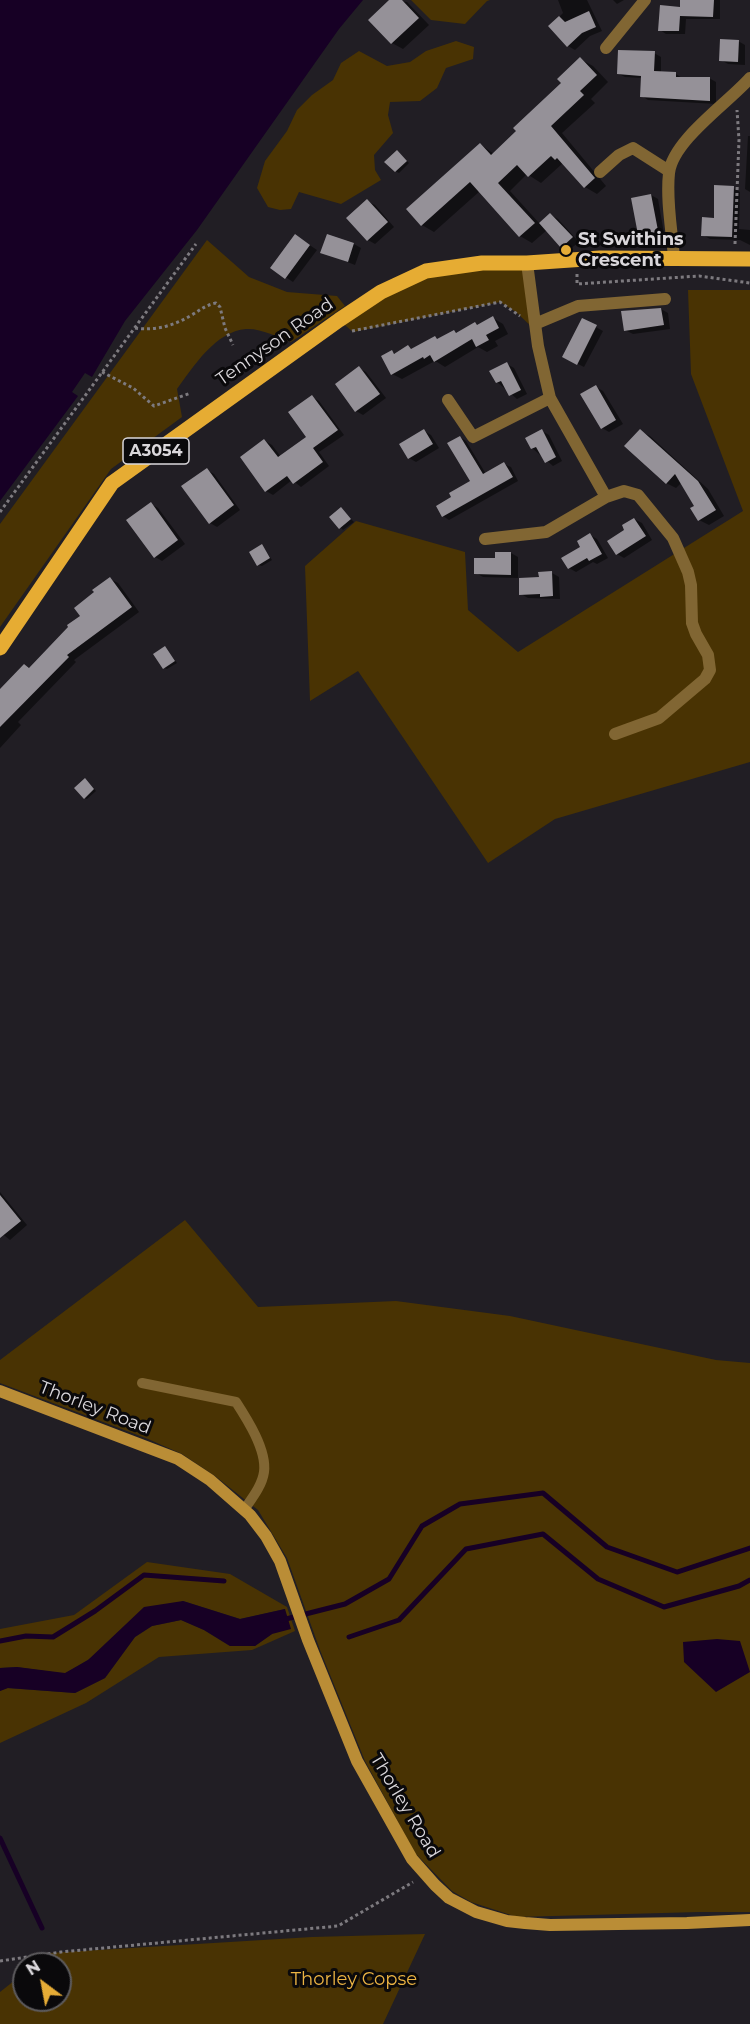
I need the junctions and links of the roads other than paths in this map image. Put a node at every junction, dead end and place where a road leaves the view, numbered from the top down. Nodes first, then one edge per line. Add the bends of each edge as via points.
1 (645, 0) edge
2 (606, 48) dead end
3 (750, 78) edge
4 (669, 171) junction
5 (600, 172) dead end
6 (675, 258) junction
7 (742, 259) edge
8 (526, 263) junction
9 (665, 299) dead end
10 (536, 327) junction
11 (550, 398) junction
12 (448, 400) dead end
13 (606, 497) junction
14 (485, 539) dead end
15 (0, 648) edge
16 (615, 734) dead end
17 (142, 1383) dead end
18 (1, 1391) edge
19 (244, 1510) junction
20 (750, 1920) edge

1 - 2 street
3 - 4 street via 682,145
4 - 5 street via 633,148
4 - 6 street
6 - 7 main road, A3054
6 - 8 main road, Tennyson Road / A3054
8 - 10 street
8 - 15 main road, Tennyson Road / A3054 via 482,263 426,271 381,292 112,483
9 - 10 street via 578,306
10 - 11 street
11 - 12 street via 473,437
11 - 13 street
13 - 14 street via 546,532
13 - 16 street via 624,491 638,495 673,538 691,585 692,623 710,662 705,679 659,718
17 - 19 lane via 236,1402 264,1456 258,1489
18 - 19 main road, Thorley Road via 178,1459
19 - 20 main road, Thorley Road via 280,1561 357,1761 401,1843 449,1898 476,1912 550,1925

